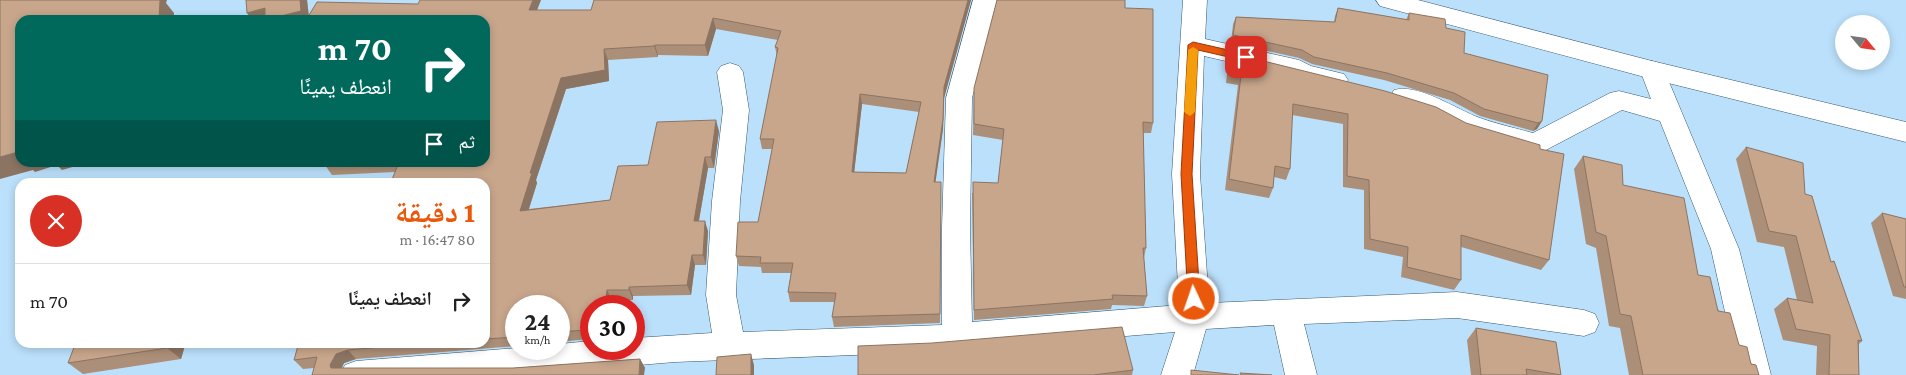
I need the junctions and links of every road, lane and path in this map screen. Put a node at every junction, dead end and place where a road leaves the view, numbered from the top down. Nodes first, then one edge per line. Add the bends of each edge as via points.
1 (985, 0) edge
2 (1196, 0) edge
3 (1388, 0) edge
4 (1193, 45) junction
5 (1652, 70) junction
6 (730, 72) dead end
7 (1357, 85) edge
8 (1383, 91) edge
9 (1670, 114) junction
10 (1906, 132) edge
11 (1286, 312) junction
12 (1195, 317) junction
13 (1584, 323) dead end
14 (957, 337) junction
15 (730, 346) junction
16 (356, 375) edge
17 (1177, 375) edge
18 (1301, 375) edge
19 (1755, 375) edge

1 - 14 street via 959,98
2 - 4 street
3 - 5 street
4 - 7 street
4 - 12 street via 1186,174
5 - 9 street
5 - 10 street
6 - 15 street via 736,110 726,201 721,295
8 - 9 street via 1440,109 1470,125 1534,144 1619,100
9 - 19 street via 1725,249
11 - 12 street
11 - 13 street via 1457,305
11 - 18 street
12 - 14 street
12 - 17 street
14 - 15 street
15 - 16 street

